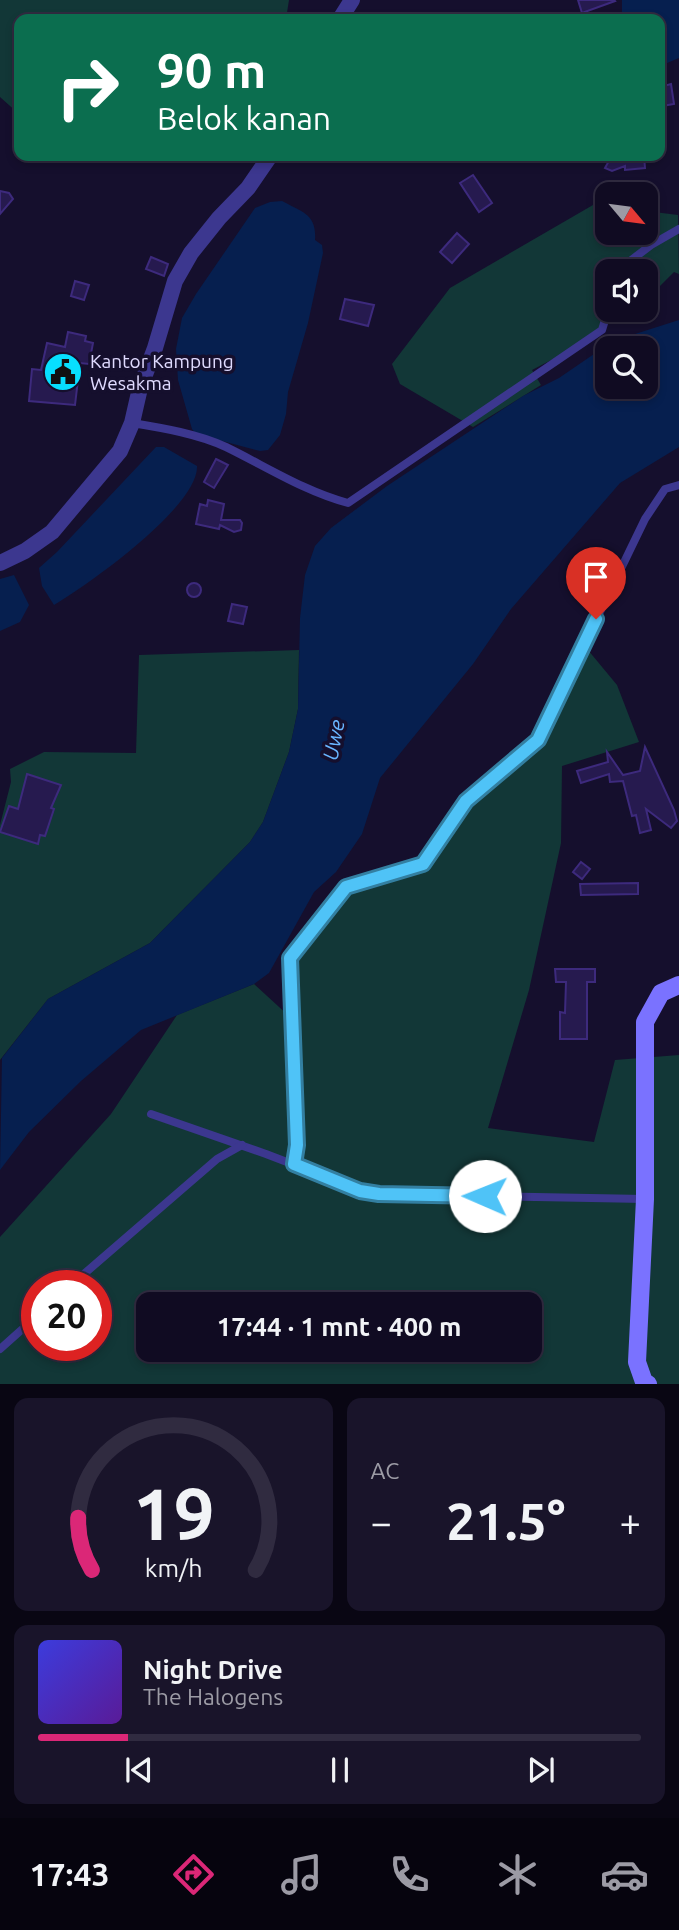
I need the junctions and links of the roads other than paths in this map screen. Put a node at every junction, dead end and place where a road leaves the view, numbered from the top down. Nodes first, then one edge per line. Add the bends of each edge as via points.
1 (267, 161) edge
2 (679, 229) edge
3 (633, 259) edge
4 (604, 322) edge
5 (132, 422) junction
6 (679, 485) edge
7 (0, 563) edge
8 (679, 985) edge
9 (151, 1114) dead end
10 (242, 1145) junction
11 (294, 1164) junction
12 (645, 1199) junction
13 (89, 1270) edge
14 (21, 1330) edge
15 (0, 1349) edge
16 (648, 1384) edge

1 - 5 street via 191,253 176,281
2 - 3 lane
4 - 5 lane via 602,330 348,503 319,495 224,446
5 - 7 street via 121,451 52,532
6 - 11 lane via 665,489 645,519 538,740 466,801 423,864 346,887 290,958
8 - 12 main road via 661,993 645,1022
9 - 10 lane
10 - 11 lane
10 - 13 lane via 217,1159
11 - 12 lane via 379,1194
12 - 16 main road via 637,1362
14 - 15 lane

